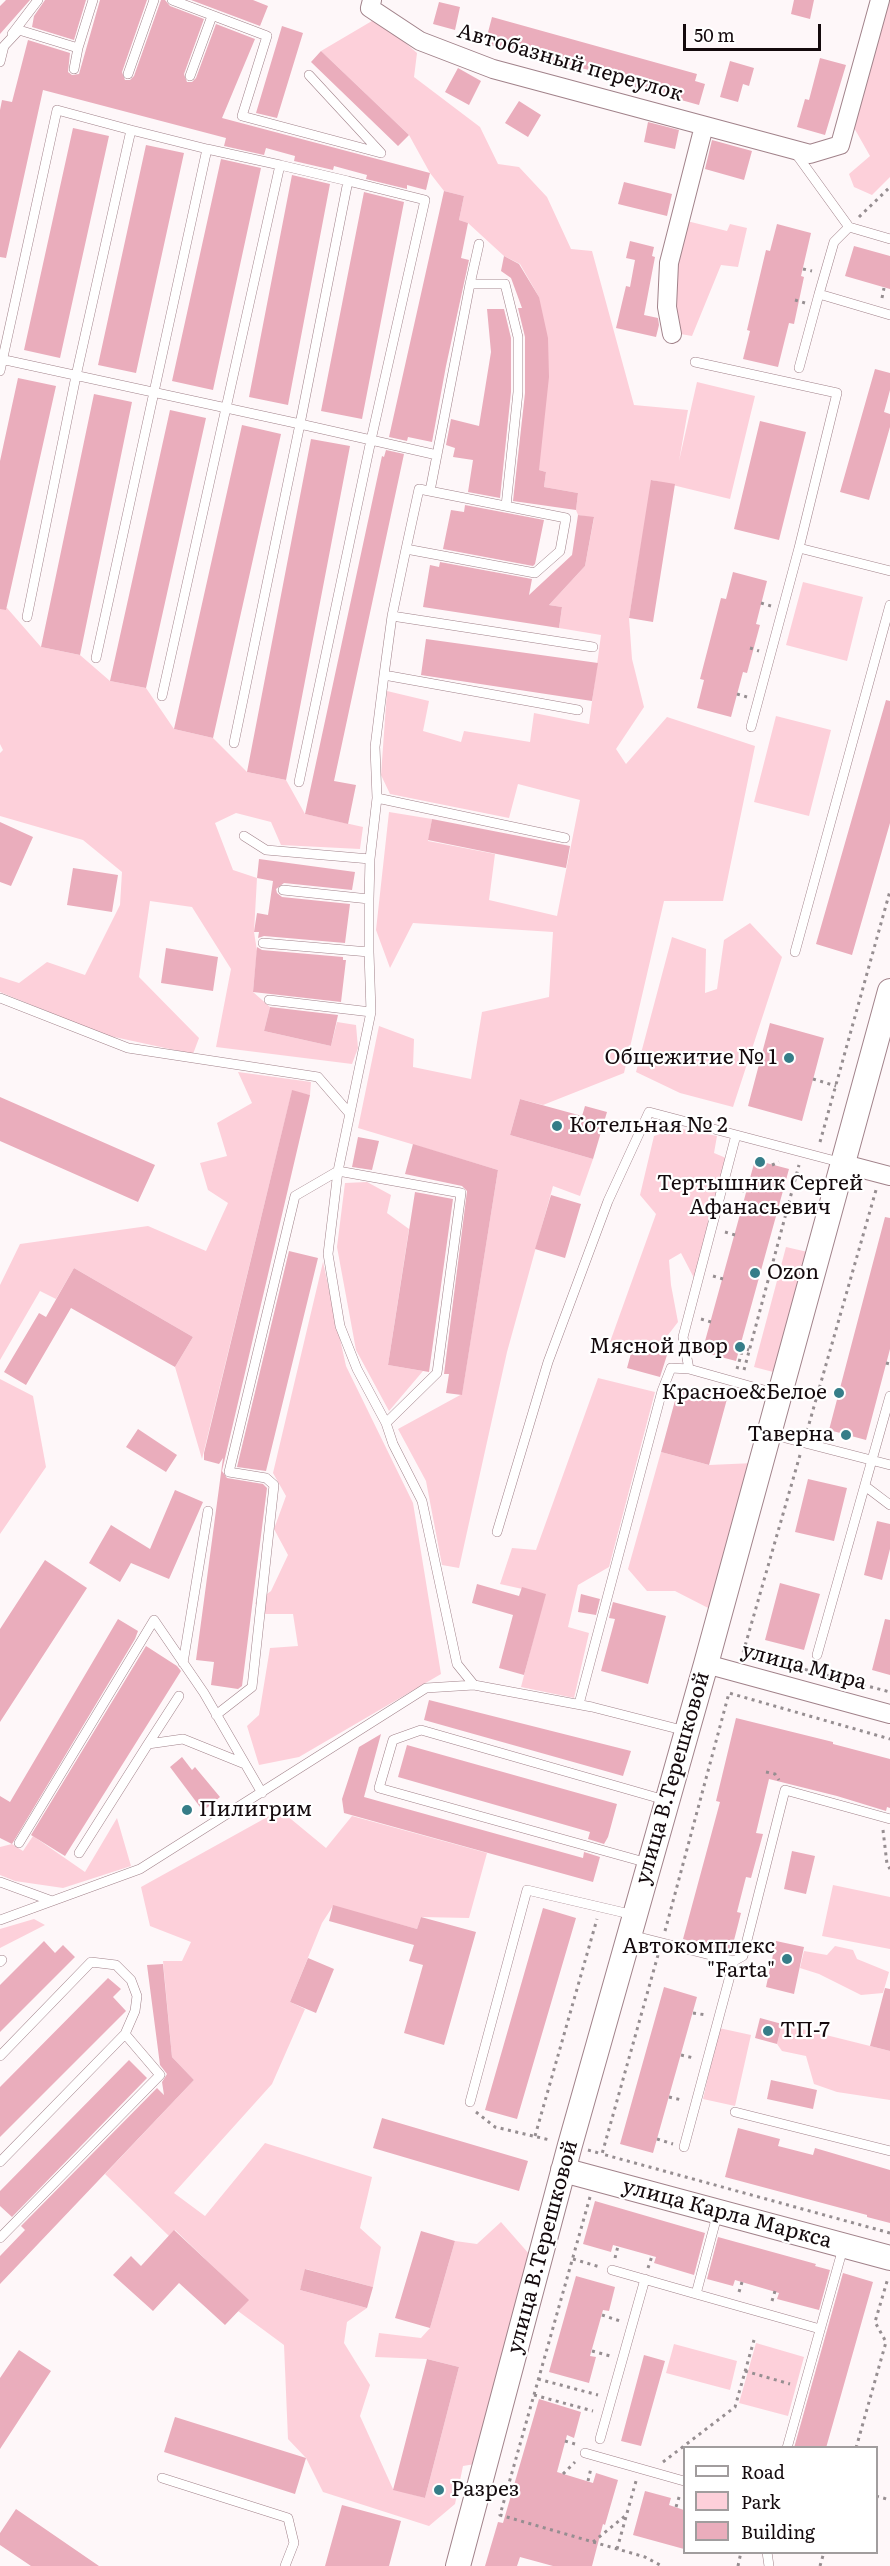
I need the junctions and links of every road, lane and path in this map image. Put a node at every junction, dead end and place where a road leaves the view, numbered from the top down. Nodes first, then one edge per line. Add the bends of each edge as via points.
1 (38, 0) edge
2 (93, 0) edge
3 (153, 0) edge
4 (172, 0) edge
5 (372, 0) edge
6 (880, 0) edge
7 (213, 16) junction
8 (4, 46) junction
9 (78, 48) junction
10 (0, 62) edge
11 (74, 69) dead end
12 (128, 74) dead end
13 (309, 75) dead end
14 (190, 76) dead end
15 (704, 126) junction
16 (131, 129) junction
17 (207, 148) junction
18 (792, 149) junction
19 (280, 165) junction
20 (348, 181) junction
21 (890, 187) edge
22 (849, 226) junction
23 (890, 239) edge
24 (480, 244) dead end
25 (470, 284) junction
26 (884, 288) dead end
27 (819, 294) junction
28 (882, 300) dead end
29 (890, 315) edge
30 (672, 334) dead end
31 (1, 360) edge
32 (696, 362) dead end
33 (799, 368) dead end
34 (0, 371) edge
35 (76, 376) junction
36 (153, 392) junction
37 (227, 408) junction
38 (300, 424) junction
39 (371, 440) junction
40 (437, 455) junction
41 (430, 491) junction
42 (506, 506) junction
43 (799, 548) junction
44 (406, 549) junction
45 (890, 571) edge
46 (890, 605) edge
47 (392, 616) junction
48 (27, 617) dead end
49 (593, 647) dead end
50 (96, 658) dead end
51 (384, 675) junction
52 (162, 696) dead end
53 (578, 710) dead end
54 (751, 727) dead end
55 (234, 743) dead end
56 (299, 782) dead end
57 (377, 798) junction
58 (244, 836) dead end
59 (565, 838) dead end
60 (370, 859) junction
61 (283, 890) dead end
62 (890, 891) edge
63 (369, 899) junction
64 (263, 943) dead end
65 (369, 952) junction
66 (795, 952) dead end
67 (890, 991) edge
68 (0, 998) edge
69 (269, 1000) dead end
70 (371, 1012) junction
71 (813, 1079) dead end
72 (836, 1086) junction
73 (350, 1114) junction
74 (736, 1135) junction
75 (802, 1152) junction
76 (844, 1164) junction
77 (338, 1172) junction
78 (884, 1180) edge
79 (749, 1350) junction
80 (727, 1368) dead end
81 (689, 1369) junction
82 (737, 1371) junction
83 (780, 1395) junction
84 (890, 1396) edge
85 (386, 1423) junction
86 (770, 1434) junction
87 (803, 1443) junction
88 (872, 1461) junction
89 (890, 1465) edge
90 (865, 1486) junction
91 (890, 1505) edge
92 (208, 1511) dead end
93 (497, 1532) dead end
94 (817, 1655) dead end
95 (183, 1663) junction
96 (706, 1664) junction
97 (474, 1685) junction
98 (890, 1692) edge
99 (179, 1696) dead end
100 (579, 1704) junction
101 (216, 1714) junction
102 (890, 1714) edge
103 (686, 1731) junction
104 (148, 1744) junction
105 (245, 1764) junction
106 (262, 1793) junction
107 (666, 1800) junction
108 (886, 1818) edge
109 (19, 1844) dead end
110 (79, 1853) dead end
111 (648, 1863) junction
112 (890, 1869) edge
113 (0, 1882) edge
114 (52, 1901) junction
115 (598, 1915) dead end
116 (0, 1920) edge
117 (631, 1925) junction
118 (734, 1961) junction
119 (125, 2034) junction
120 (0, 2056) edge
121 (470, 2102) dead end
122 (735, 2112) dead end
123 (534, 2136) dead end
124 (684, 2147) dead end
125 (890, 2151) edge
126 (0, 2162) edge
127 (563, 2170) junction
128 (718, 2212) junction
129 (0, 2238) edge
130 (843, 2245) junction
131 (573, 2259) dead end
132 (889, 2267) edge
133 (612, 2270) joint
134 (645, 2279) junction
135 (696, 2294) junction
136 (602, 2315) dead end
137 (632, 2324) junction
138 (820, 2329) junction
139 (754, 2340) dead end
140 (592, 2351) dead end
141 (622, 2360) junction
142 (745, 2371) junction
143 (538, 2379) dead end
144 (804, 2387) junction
145 (534, 2395) dead end
146 (611, 2398) junction
147 (607, 2415) junction
148 (600, 2439) dead end
149 (684, 2446) edge
150 (788, 2446) edge
151 (857, 2446) edge
152 (683, 2447) edge
153 (585, 2453) joint
154 (650, 2472) junction
155 (563, 2474) dead end
156 (162, 2478) dead end
157 (683, 2481) edge
158 (626, 2515) junction
159 (593, 2542) dead end
160 (617, 2549) dead end
161 (285, 2566) edge
162 (458, 2566) edge

1 - 8 lane
2 - 9 lane
3 - 12 lane
4 - 7 lane
5 - 15 street, Автобазный переулок via 370,8 420,41 493,69
6 - 18 street, Автобазный переулок via 840,145 810,154
7 - 13 lane via 267,36 242,116 381,153
7 - 14 lane
8 - 9 lane via 19,30
8 - 10 lane
9 - 11 lane
15 - 18 street, Автобазный переулок
15 - 30 street, Автобазный переулок via 669,263 667,307
16 - 17 lane
16 - 31 lane via 57,110
16 - 35 lane
17 - 19 lane
17 - 36 lane
18 - 22 lane
19 - 20 lane
19 - 37 lane
20 - 38 lane
20 - 39 lane via 425,200
21 - 22 path
22 - 23 lane
22 - 27 lane via 834,242
24 - 25 lane
25 - 40 lane
25 - 42 lane via 506,284 518,336 518,392
26 - 28 path
27 - 29 lane
27 - 33 lane
31 - 34 lane
31 - 35 lane
32 - 43 lane via 837,393
35 - 36 lane
35 - 48 lane
36 - 37 lane
36 - 50 lane
37 - 38 lane
37 - 52 lane
38 - 39 lane
38 - 55 lane
39 - 40 lane
39 - 56 lane
40 - 41 lane
41 - 42 lane
41 - 44 lane via 419,489
42 - 44 lane via 566,518 560,550 535,573
43 - 45 lane
43 - 54 lane
44 - 47 lane
46 - 66 lane
47 - 49 lane
47 - 51 lane
51 - 53 lane
51 - 57 lane via 375,747
57 - 59 lane
57 - 60 lane
58 - 60 lane via 266,850
60 - 63 lane
61 - 63 lane
62 - 72 path
63 - 65 lane
64 - 65 lane
65 - 70 lane
67 - 76 main road, улица В.Терешковой
68 - 73 lane via 128,1048 318,1077
69 - 70 lane
70 - 73 lane
71 - 72 path
72 - 75 path via 820,1144
73 - 77 lane
74 - 75 lane
74 - 81 lane via 683,1337
74 - 93 lane via 649,1112 608,1201 552,1351
75 - 76 lane
75 - 79 path
76 - 78 street
76 - 83 main road, улица В.Терешковой
77 - 85 lane via 328,1254 340,1326 357,1369
77 - 85 lane via 461,1193 437,1373
77 - 101 lane via 295,1196 229,1472 267,1478 274,1485 252,1687
78 - 87 path
79 - 82 path via 743,1372
79 - 82 path via 741,1347
80 - 82 path
81 - 83 lane
81 - 100 lane via 671,1368 662,1391
83 - 86 main road, улица В.Терешковой
84 - 88 lane
85 - 97 lane via 422,1501 457,1664
86 - 87 lane
86 - 96 main road, улица В.Терешковой
87 - 88 lane
87 - 98 path via 743,1653
88 - 89 lane
88 - 90 lane
90 - 91 lane
90 - 94 lane
92 - 95 lane
95 - 101 lane
95 - 109 lane via 154,1620
96 - 102 street, улица Мира
96 - 103 main road, улица В.Терешковой
97 - 100 lane
97 - 106 lane via 426,1688
99 - 104 lane
100 - 103 lane
101 - 105 lane
103 - 107 main road, улица В.Терешковой
104 - 105 lane via 183,1739
104 - 110 lane
105 - 106 lane
106 - 114 lane via 140,1869
107 - 111 main road, улица В.Терешковой
107 - 111 lane via 421,1730 393,1740 380,1788
108 - 112 path
108 - 118 lane via 785,1790 743,1956
111 - 117 main road, улица В.Терешковой
113 - 114 lane
114 - 116 lane
115 - 123 path
117 - 118 lane
117 - 121 lane via 527,1890
117 - 127 main road, улица В.Терешковой
118 - 124 lane
119 - 120 lane via 137,1996 132,1980 116,1965 91,1962
119 - 126 lane
119 - 129 lane via 160,2075
122 - 125 lane
127 - 128 main road, улица Карла Маркса
127 - 162 main road, улица В.Терешковой
128 - 130 main road, улица Карла Маркса
128 - 135 lane
130 - 132 main road, улица Карла Маркса
130 - 138 lane
131 - 133 path
132 - 151 path via 875,2322 886,2342
133 - 134 lane
134 - 135 lane
134 - 137 lane
135 - 138 lane
136 - 137 path
137 - 141 lane
138 - 144 lane
139 - 142 path
140 - 141 path
141 - 146 lane
142 - 144 path
142 - 149 path via 735,2407
143 - 146 path
144 - 150 lane
145 - 147 path
146 - 147 lane
147 - 148 lane
152 - 154 path
153 - 154 lane
153 - 155 path
154 - 157 lane
154 - 158 path via 637,2477
156 - 161 lane via 288,2518 294,2543
158 - 159 path
158 - 160 path

